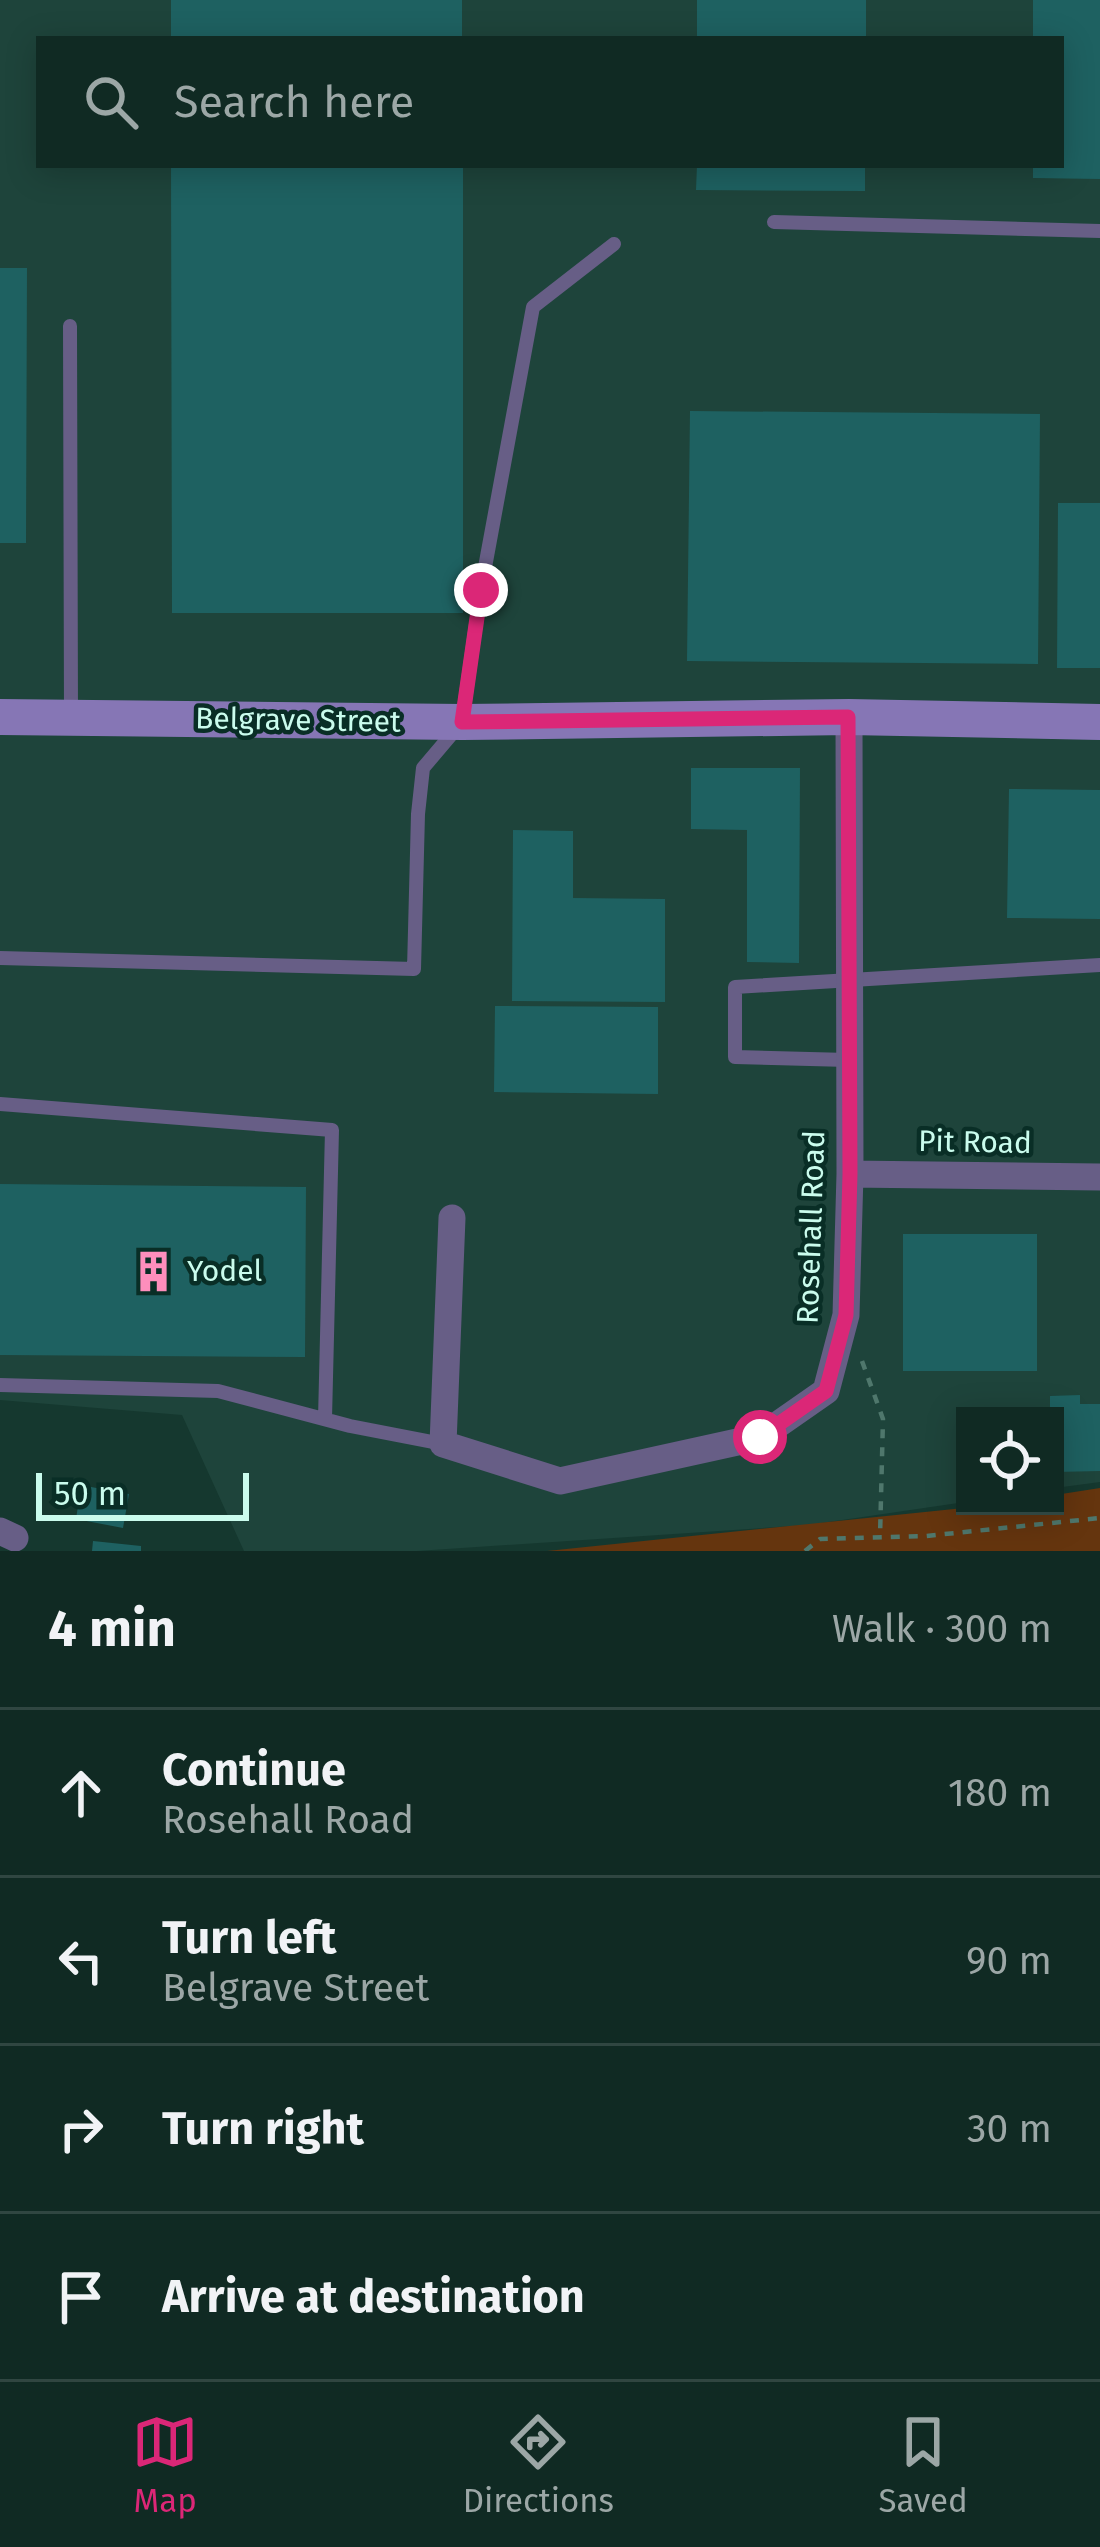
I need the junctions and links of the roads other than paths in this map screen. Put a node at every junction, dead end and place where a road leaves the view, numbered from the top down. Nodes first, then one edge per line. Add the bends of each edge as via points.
1 (774, 222) dead end
2 (1100, 231) edge
3 (614, 244) dead end
4 (70, 326) dead end
5 (0, 717) edge
6 (848, 717) junction
7 (71, 718) junction
8 (462, 722) junction
9 (1100, 722) edge
10 (0, 958) edge
11 (1100, 965) edge
12 (846, 980) junction
13 (848, 1060) junction
14 (0, 1104) edge
15 (850, 1174) junction
16 (1100, 1177) edge
17 (452, 1219) dead end
18 (0, 1385) edge
19 (325, 1419) junction
20 (443, 1444) junction

1 - 2 lane
3 - 8 lane via 533,308
4 - 7 lane
5 - 7 street, Belgrave Street
6 - 8 street, Belgrave Street
6 - 9 street, Belgrave Street
6 - 12 street, Rosehall Road
7 - 8 street, Belgrave Street
8 - 10 lane via 423,768 414,969
11 - 12 lane
12 - 13 street, Rosehall Road
12 - 13 lane via 735,986 735,1057
13 - 15 street, Rosehall Road
14 - 19 lane via 332,1130
15 - 16 street, Pit Road
15 - 20 street, Rosehall Road via 846,1315 826,1391 760,1437 560,1481
17 - 20 street
18 - 19 lane via 218,1391
19 - 20 lane

